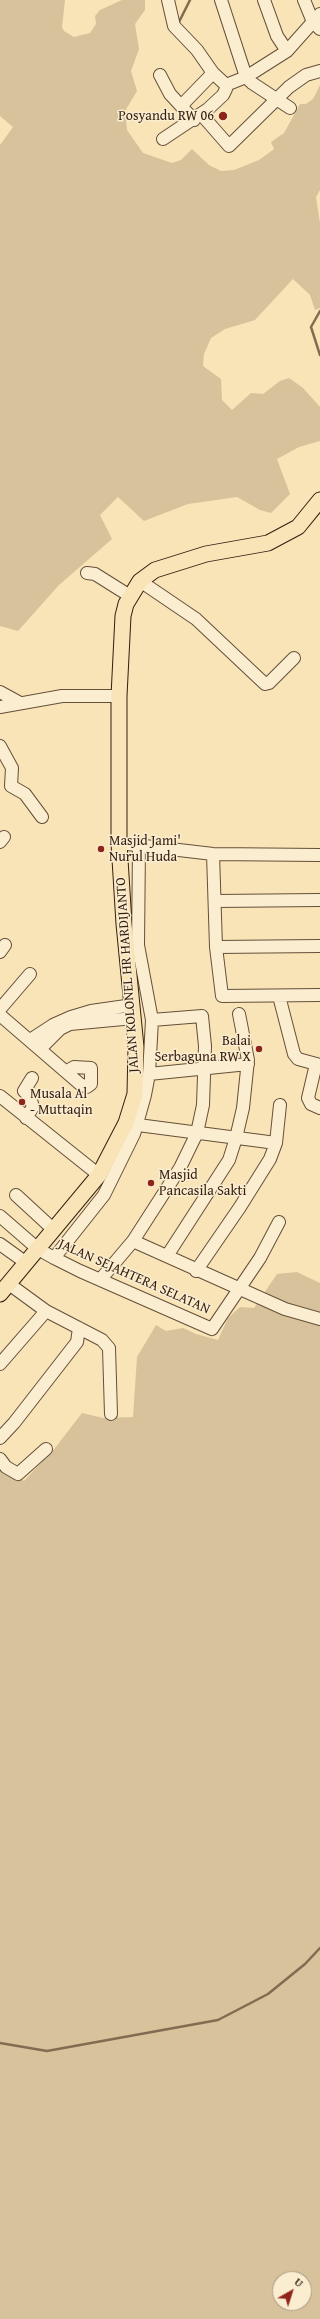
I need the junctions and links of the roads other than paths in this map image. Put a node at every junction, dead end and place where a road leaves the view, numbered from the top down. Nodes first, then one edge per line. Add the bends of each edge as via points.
1 (168, 0) edge
2 (221, 0) edge
3 (264, 0) edge
4 (304, 0) edge
5 (318, 22) edge
6 (287, 51) junction
7 (318, 72) edge
8 (212, 73) junction
9 (160, 75) dead end
10 (246, 77) junction
11 (226, 85) junction
12 (279, 99) junction
13 (181, 106) junction
14 (290, 108) dead end
15 (197, 117) junction
16 (163, 139) dead end
17 (320, 500) edge
18 (87, 573) dead end
19 (140, 581) junction
20 (130, 596) junction
21 (294, 658) dead end
22 (0, 692) edge
23 (119, 696) junction
24 (20, 703) junction
25 (1, 710) edge
26 (0, 746) edge
27 (42, 817) dead end
28 (119, 843) junction
29 (139, 845) junction
30 (213, 854) junction
31 (320, 855) edge
32 (215, 900) junction
33 (320, 900) edge
34 (320, 946) edge
35 (216, 947) junction
36 (30, 974) dead end
37 (320, 995) edge
38 (279, 996) junction
39 (0, 1009) edge
40 (134, 1012) junction
41 (239, 1014) dead end
42 (0, 1015) edge
43 (152, 1020) junction
44 (55, 1028) junction
45 (30, 1040) junction
46 (40, 1049) junction
47 (248, 1064) junction
48 (318, 1065) edge
49 (205, 1069) junction
50 (67, 1071) dead end
51 (149, 1074) junction
52 (32, 1078) dead end
53 (140, 1095) junction
54 (0, 1096) edge
55 (280, 1105) dead end
56 (320, 1108) edge
57 (26, 1118) junction
58 (138, 1125) junction
59 (196, 1133) junction
60 (236, 1138) junction
61 (276, 1143) junction
62 (94, 1180) junction
63 (16, 1195) dead end
64 (104, 1195) junction
65 (0, 1216) edge
66 (279, 1222) dead end
67 (54, 1230) junction
68 (133, 1241) junction
69 (0, 1244) edge
70 (38, 1249) junction
71 (167, 1256) junction
72 (54, 1258) junction
73 (25, 1262) junction
74 (196, 1270) junction
75 (100, 1280) junction
76 (4, 1289) edge
77 (239, 1289) junction
78 (46, 1311) junction
79 (320, 1319) edge
80 (79, 1328) junction
81 (0, 1364) edge
82 (111, 1414) dead end
83 (0, 1438) edge
84 (46, 1449) dead end
85 (0, 1459) edge

1 - 8 street via 177,28 197,50
2 - 10 street
3 - 6 street via 277,36
4 - 5 street
5 - 6 street
6 - 10 street
7 - 12 street via 289,87
8 - 11 street
8 - 13 street
9 - 13 street via 166,88
10 - 11 street
10 - 12 street
11 - 15 street via 223,95
12 - 14 street
12 - 15 street via 229,146
13 - 15 street
15 - 16 street
17 - 19 main road, JALAN KOLONEL HR HARDIJANTO via 298,527 268,543 175,562 155,570
18 - 20 street via 95,574
19 - 20 main road, JALAN KOLONEL HR HARDIJANTO
19 - 21 street via 196,619 265,684
20 - 23 main road, JALAN KOLONEL HR HARDIJANTO via 124,616
22 - 24 street
23 - 24 street via 62,696
23 - 28 main road, JALAN KOLONEL HR HARDIJANTO
24 - 25 street
26 - 27 street via 12,768 11,786 25,794
28 - 29 street
28 - 40 main road, JALAN KOLONEL HR HARDIJANTO via 124,924
29 - 30 street
29 - 43 street via 138,945
30 - 31 street
30 - 32 street
32 - 33 street
32 - 35 street
34 - 35 street
35 - 38 street via 222,996
36 - 39 street
37 - 38 street
38 - 48 street via 294,1054 298,1059
40 - 44 street via 92,1011
40 - 53 main road, JALAN KOLONEL HR HARDIJANTO
41 - 47 street
42 - 45 street
43 - 49 street via 202,1016
43 - 51 street
44 - 45 street
44 - 46 street
45 - 46 street
46 - 50 street
47 - 49 street
47 - 60 street via 243,1108
48 - 56 street via 308,1098 311,1104
49 - 51 street
49 - 59 street via 203,1105
51 - 53 street
52 - 57 street via 24,1091 30,1097 33,1107
53 - 58 street
53 - 62 main road, JALAN KOLONEL HR HARDIJANTO
54 - 57 street
55 - 61 street
57 - 62 street
58 - 59 street
58 - 64 street
59 - 60 street
59 - 68 street via 180,1168
60 - 61 street
60 - 71 street via 229,1160
61 - 74 street via 260,1175
62 - 64 street
62 - 67 main road, JALAN KOLONEL HR HARDIJANTO
63 - 67 street
64 - 72 street
65 - 70 street, JALAN SEJAHTERA SELATAN
66 - 77 street, JALAN SEJAHTERA SELATAN via 260,1258
67 - 70 main road, JALAN KOLONEL HR HARDIJANTO
68 - 71 street
68 - 75 street
69 - 73 street
70 - 72 street, JALAN SEJAHTERA SELATAN
70 - 73 main road, JALAN KOLONEL HR HARDIJANTO
71 - 74 street
72 - 75 street, JALAN SEJAHTERA SELATAN
73 - 76 main road, JALAN KOLONEL HR HARDIJANTO
74 - 77 street
75 - 77 street, JALAN SEJAHTERA SELATAN via 212,1329
76 - 78 street
77 - 79 street via 285,1309
78 - 80 street
78 - 81 street
80 - 82 street via 102,1340 110,1348
80 - 83 street via 77,1342
84 - 85 street via 18,1474 6,1467

